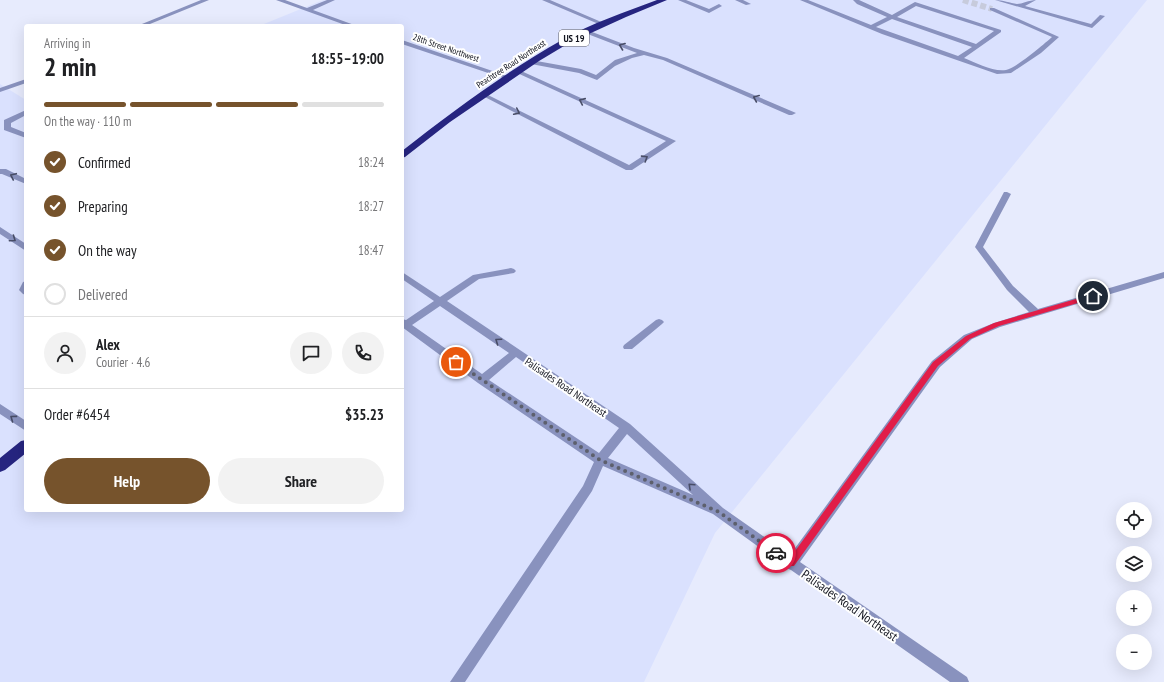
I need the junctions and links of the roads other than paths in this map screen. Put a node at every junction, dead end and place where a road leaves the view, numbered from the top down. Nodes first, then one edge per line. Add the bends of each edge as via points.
1 (206, 0) edge
2 (279, 0) edge
3 (332, 0) edge
4 (544, 0) edge
5 (664, 0) edge
6 (682, 0) edge
7 (738, 0) edge
8 (803, 0) edge
9 (856, 0) edge
10 (922, 0) edge
11 (998, 0) tunnel mouth
12 (1033, 0) edge
13 (748, 4) dead end
14 (915, 4) junction
15 (719, 6) dead end
16 (1019, 6) junction
17 (992, 9) tunnel mouth
18 (307, 10) junction
19 (1102, 16) dead end
20 (892, 17) junction
21 (145, 24) edge
22 (348, 24) edge
23 (603, 24) junction
24 (871, 27) junction
25 (587, 32) junction
26 (404, 43) edge
27 (977, 47) junction
28 (643, 53) junction
29 (959, 59) junction
30 (531, 62) junction
31 (517, 72) junction
32 (508, 78) junction
33 (24, 82) edge
34 (0, 90) edge
35 (482, 94) junction
36 (24, 113) edge
37 (792, 113) dead end
38 (24, 135) edge
39 (404, 153) edge
40 (0, 172) edge
41 (24, 181) edge
42 (1007, 194) dead end
43 (0, 230) edge
44 (24, 247) edge
45 (511, 271) dead end
46 (1164, 275) edge
47 (404, 276) edge
48 (440, 301) junction
49 (1036, 313) junction
50 (659, 322) dead end
51 (404, 324) edge
52 (628, 346) dead end
53 (515, 353) junction
54 (482, 380) junction
55 (0, 408) edge
56 (24, 426) edge
57 (626, 427) junction
58 (24, 447) edge
59 (600, 460) junction
60 (0, 466) edge
61 (719, 512) junction
62 (791, 564) junction
63 (457, 682) edge
64 (962, 682) edge

1 - 21 street
2 - 18 street
3 - 18 street
4 - 23 street
5 - 23 highway, Peachtree Road Northeast / US 19
6 - 15 street via 709,11
7 - 13 street
8 - 24 street
9 - 20 street
10 - 14 street
11 - 16 street
12 - 16 street
14 - 20 street
14 - 27 street via 999,31
16 - 19 street via 1092,26
17 - 29 street via 1056,37 1009,72 997,72
18 - 22 street
20 - 24 street
20 - 27 street
23 - 25 highway, Peachtree Road Northeast / US 19
24 - 29 street
28 -> 25 street
25 - 30 highway, Peachtree Road Northeast / US 19
26 - 32 street, 28th Street Northwest
27 - 29 street
28 - 30 street via 623,58 607,67 597,78 581,71
37 -> 28 street via 665,59
30 - 31 highway, Peachtree Road Northeast / US 19
31 - 32 highway, Peachtree Road Northeast / US 19
35 -> 31 street via 629,168 672,141
32 - 35 highway, Peachtree Road Northeast / US 19
33 - 34 street
35 - 39 highway, Peachtree Road Northeast / US 19
36 - 38 street via 7,122 7,128
41 -> 40 street
42 - 49 street via 980,247 1010,288
43 -> 44 street
45 - 48 street via 476,277
46 - 49 street
47 - 48 street, Palisades Road Northeast
48 - 51 street
53 -> 48 street, Palisades Road Northeast
49 - 62 street via 968,337 936,364
50 - 52 street
51 - 54 street, Palisades Road Northeast
53 - 54 street
53 - 57 street, Palisades Road Northeast
54 - 59 street, Palisades Road Northeast
56 -> 55 street
57 - 59 street
61 -> 57 street, Palisades Road Northeast
58 - 60 highway
59 - 61 street, Palisades Road Northeast
59 - 63 street via 588,488
61 - 62 street, Palisades Road Northeast
62 - 64 street, Palisades Road Northeast

